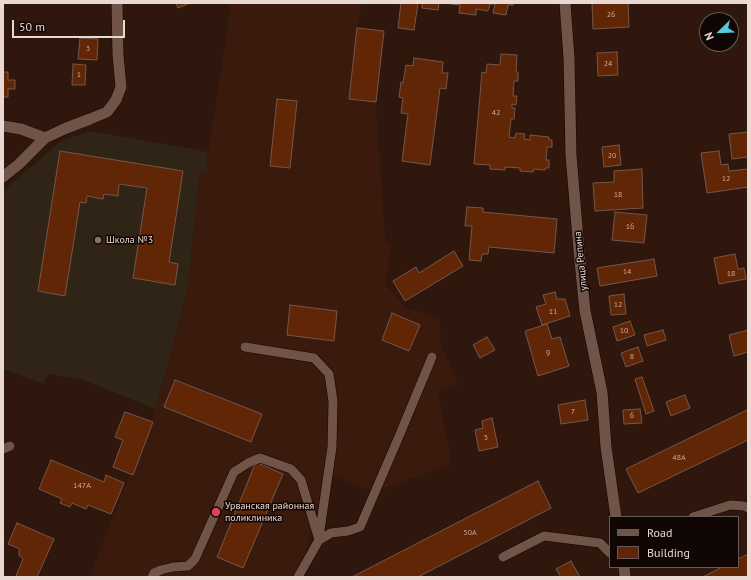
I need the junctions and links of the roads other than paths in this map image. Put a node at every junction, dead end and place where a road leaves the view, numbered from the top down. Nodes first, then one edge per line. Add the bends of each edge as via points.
1 (117, 3) edge
2 (566, 3) edge
3 (3, 126) edge
4 (45, 138) junction
5 (3, 177) edge
6 (245, 347) dead end
7 (432, 358) dead end
8 (748, 508) edge
9 (616, 516) edge
10 (696, 516) edge
11 (319, 540) junction
12 (609, 552) edge
13 (502, 556) dead end
14 (620, 568) edge
15 (152, 577) edge
16 (298, 577) edge
17 (625, 577) edge

1 - 4 street via 121,87 116,100 107,112
2 - 9 street, улица Репина via 571,155 579,251 586,311 602,392 606,447
3 - 4 street via 21,129
4 - 5 street
6 - 11 lane via 314,358 329,374 334,400 332,447
7 - 11 lane via 360,527 330,533
8 - 10 lane via 730,505
11 - 15 lane via 301,480 291,469 260,458 234,472 195,559 188,566 161,570
11 - 16 lane
12 - 13 lane via 600,543 544,536
14 - 17 lane

